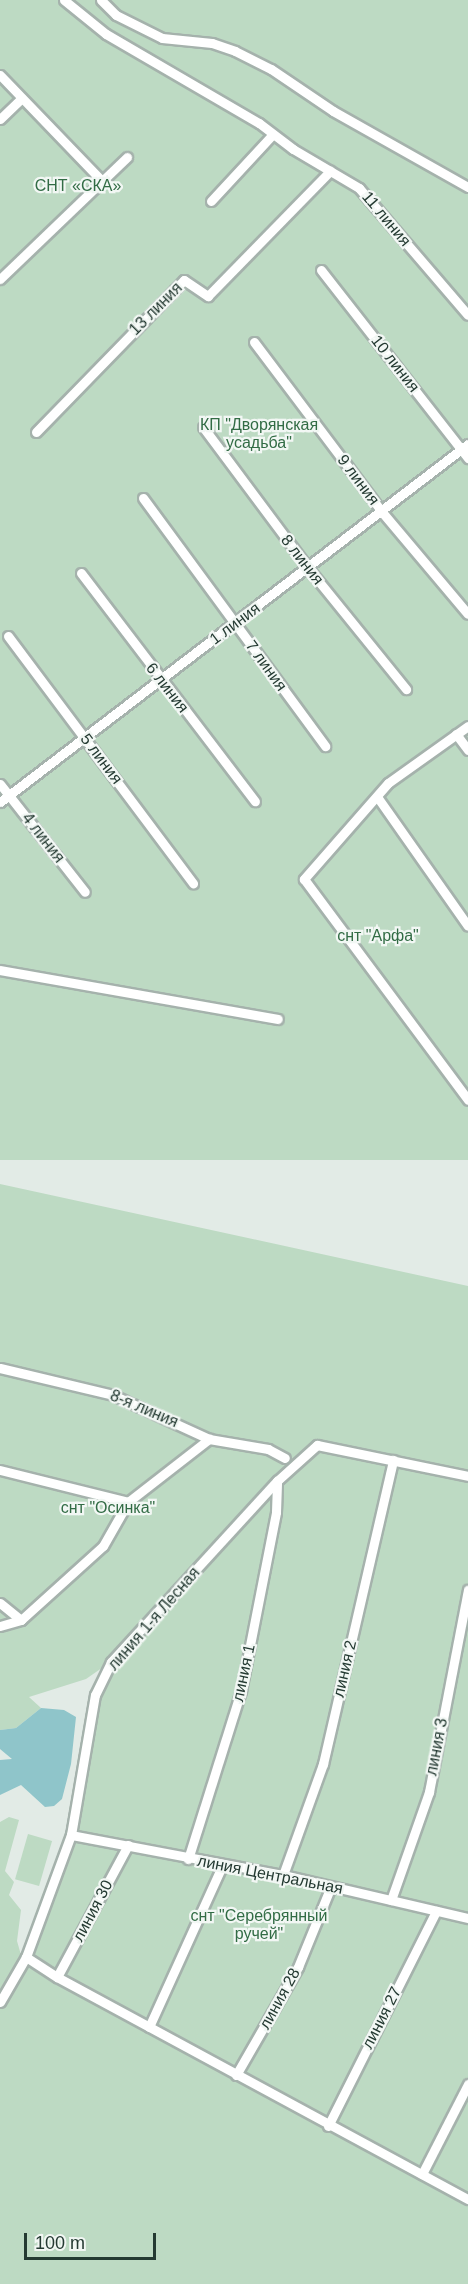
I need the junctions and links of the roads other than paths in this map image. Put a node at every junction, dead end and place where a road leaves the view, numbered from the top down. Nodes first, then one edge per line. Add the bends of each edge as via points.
1 (64, 0) edge
2 (101, 0) edge
3 (0, 75) edge
4 (22, 98) junction
5 (0, 119) edge
6 (273, 134) junction
7 (127, 157) dead end
8 (330, 171) junction
9 (102, 181) junction
10 (468, 187) edge
11 (211, 201) dead end
12 (321, 270) dead end
13 (0, 279) edge
14 (468, 315) edge
15 (254, 342) dead end
16 (203, 427) dead end
17 (36, 432) dead end
18 (465, 447) edge
19 (468, 458) edge
20 (143, 498) dead end
21 (382, 512) junction
22 (308, 568) junction
23 (81, 573) dead end
24 (468, 614) edge
25 (235, 624) junction
26 (8, 636) dead end
27 (160, 680) junction
28 (406, 689) dead end
29 (468, 726) edge
30 (456, 734) junction
31 (85, 737) junction
32 (325, 746) dead end
33 (468, 750) edge
34 (0, 784) edge
35 (9, 795) junction
36 (378, 798) junction
37 (255, 801) dead end
38 (0, 802) edge
39 (193, 883) dead end
40 (85, 892) dead end
41 (468, 926) edge
42 (0, 970) edge
43 (278, 1019) dead end
44 (468, 1100) edge
45 (0, 1368) edge
46 (209, 1439) junction
47 (285, 1458) dead end
48 (393, 1460) junction
49 (0, 1470) edge
50 (468, 1476) edge
51 (278, 1481) junction
52 (128, 1502) junction
53 (468, 1590) edge
54 (0, 1603) edge
55 (21, 1620) junction
56 (0, 1626) edge
57 (71, 1835) junction
58 (128, 1845) junction
59 (188, 1859) junction
60 (223, 1864) junction
61 (283, 1875) junction
62 (331, 1886) junction
63 (391, 1900) junction
64 (436, 1911) junction
65 (468, 1918) edge
66 (25, 1960) junction
67 (57, 1977) junction
68 (0, 2002) edge
69 (149, 2027) junction
70 (236, 2075) junction
71 (468, 2084) edge
72 (328, 2126) junction
73 (422, 2175) junction
74 (468, 2199) edge

1 - 6 street, 11 линия via 106,34
2 - 10 street via 116,15 162,38 212,43 236,51
3 - 4 street
4 - 5 street
4 - 9 street
6 - 8 street, 11 линия
6 - 11 street
7 - 9 street
8 - 14 street, 11 линия via 359,188
8 - 17 street, 13 линия via 208,296 184,280
9 - 13 street
12 - 18 street, 10 линия
15 - 21 street, 9 линия
16 - 22 street, 8 линия
18 - 19 street, 10 линия
18 - 21 street, 1 линия
20 - 25 street, 7 линия
21 - 22 street, 1 линия
21 - 24 street, 9 линия
22 - 25 street, 1 линия
22 - 28 street, 8 линия
23 - 27 street, 6 линия
25 - 27 street, 1 линия
25 - 32 street, 7 линия
26 - 31 street, 5 линия
27 - 31 street, 1 линия
27 - 37 street, 6 линия
29 - 30 street
30 - 33 street
30 - 36 street via 388,783
31 - 35 street, 1 линия
31 - 39 street, 5 линия
34 - 35 street, 4 линия
35 - 38 street, 1 линия
35 - 40 street, 4 линия
36 - 41 street
36 - 44 street via 304,879
42 - 43 street
45 - 46 street, 8-я линия via 113,1395
46 - 47 street, 8-я линия via 268,1449
46 - 52 street
48 - 50 street
48 - 51 street, линия 1-я Лесная via 317,1444
48 - 61 street, линия 2 via 323,1764
49 - 52 street
51 - 57 street, линия 1-я Лесная via 111,1662 95,1695
51 - 59 street, линия 1 via 276,1512 242,1691
52 - 55 street via 103,1546
53 - 63 street, линия 3 via 429,1792
54 - 55 street
55 - 56 street
57 - 58 street, линия Центральная
57 - 66 street, линия 1-я Лесная
58 - 59 street, линия Центральная
58 - 67 street, линия 30
59 - 60 street, линия Центральная
60 - 61 street, линия Центральная
60 - 69 street
61 - 62 street, линия Центральная
62 - 63 street, линия Центральная
62 - 70 street, линия 28 via 298,1967
63 - 64 street, линия Центральная
64 - 65 street, линия Центральная
64 - 72 street, линия 27
66 - 67 street
66 - 68 street
67 - 69 street
69 - 70 street
70 - 72 street
71 - 73 street
72 - 73 street
73 - 74 street

